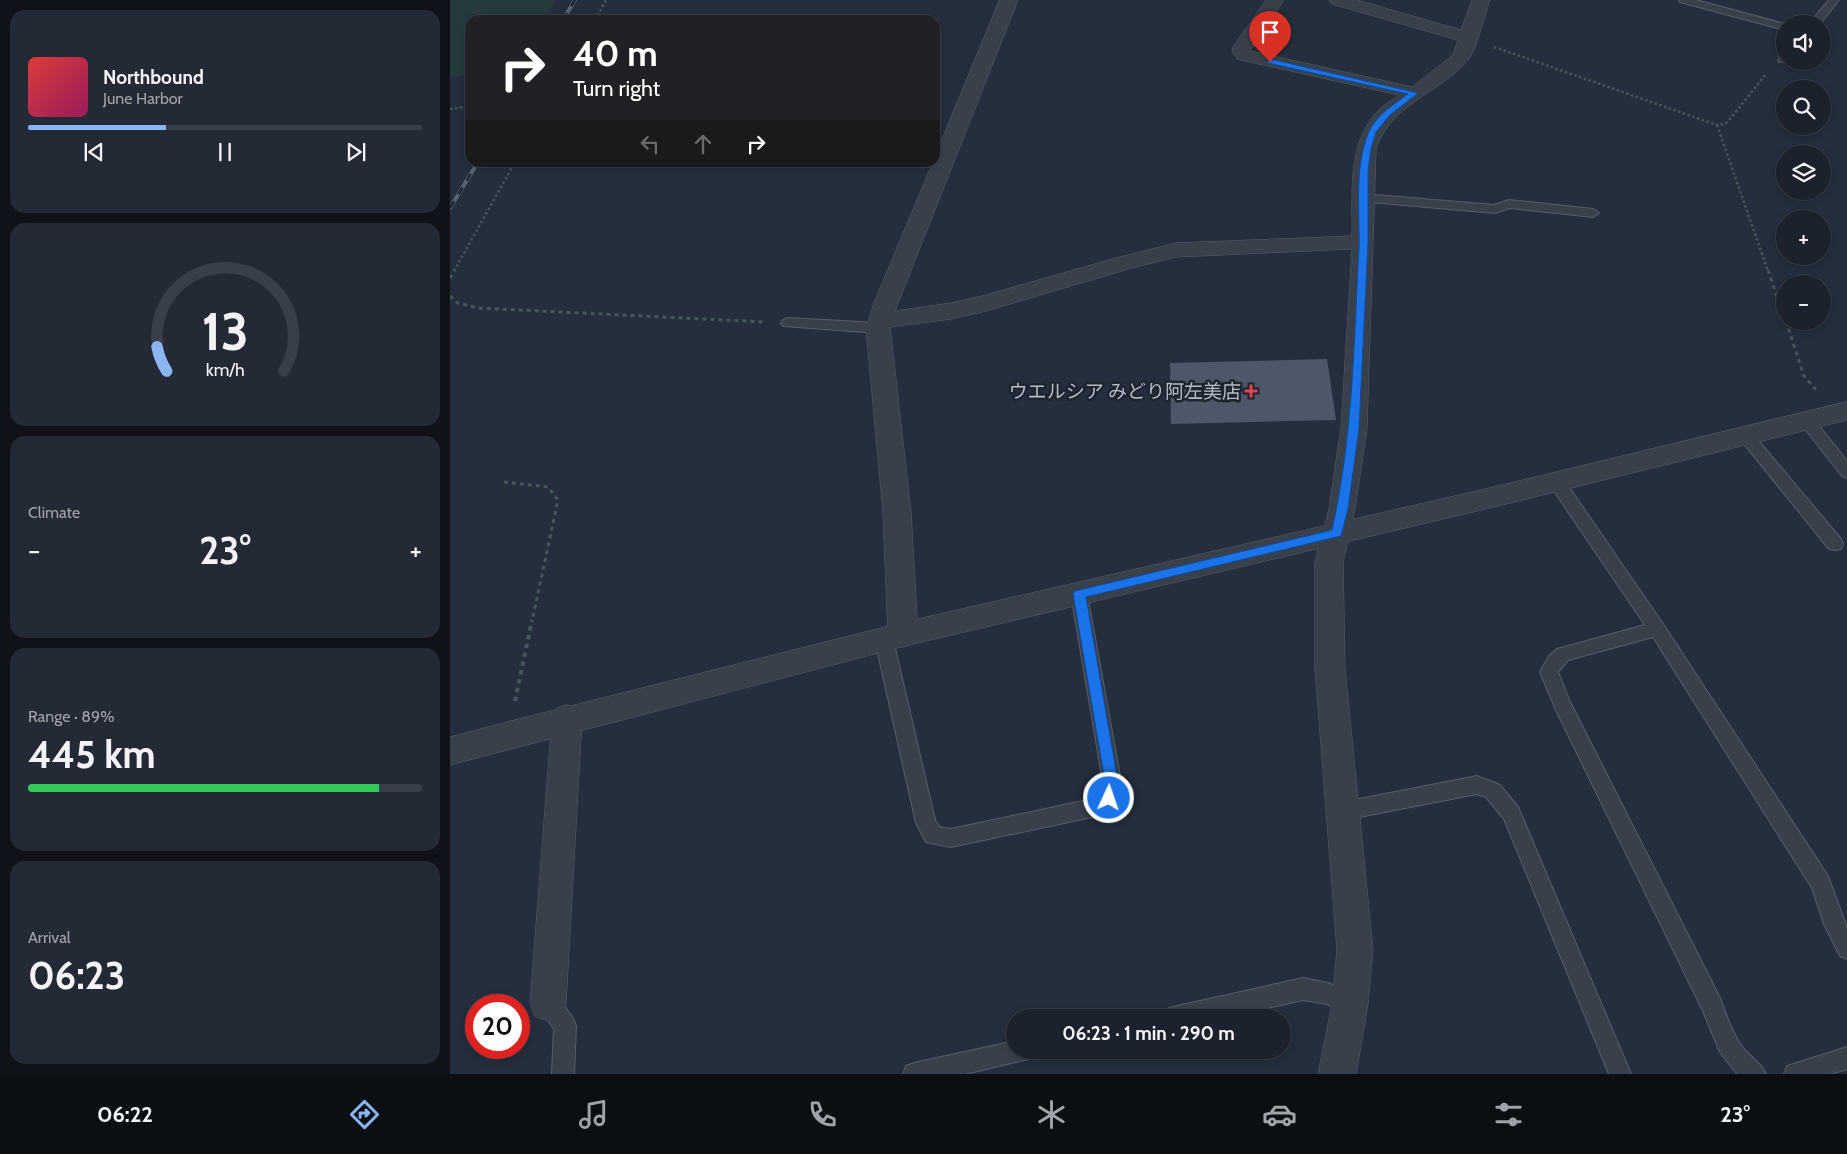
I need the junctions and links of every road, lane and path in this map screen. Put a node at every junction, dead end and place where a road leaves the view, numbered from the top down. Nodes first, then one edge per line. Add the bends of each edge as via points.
1 (606, 0) edge
2 (1009, 0) edge
3 (1275, 0) edge
4 (1338, 0) edge
5 (1481, 0) edge
6 (1684, 0) edge
7 (1834, 0) edge
8 (598, 15) edge
9 (1822, 15) edge
10 (1776, 25) edge
11 (1469, 38) junction
12 (1776, 62) edge
13 (1414, 93) junction
14 (465, 107) edge
15 (450, 109) edge
16 (1717, 125) junction
17 (512, 167) edge
18 (1363, 198) junction
19 (1593, 213) dead end
20 (1363, 244) junction
21 (450, 278) edge
22 (1776, 294) edge
23 (450, 296) edge
24 (788, 323) joint
25 (879, 324) junction
26 (1788, 330) edge
27 (1842, 413) edge
28 (1807, 421) junction
29 (1746, 436) junction
30 (1847, 472) edge
31 (504, 482) dead end
32 (1558, 484) junction
33 (1337, 533) junction
34 (1835, 544) dead end
35 (1079, 594) junction
36 (1656, 629) junction
37 (893, 637) junction
38 (567, 719) junction
39 (507, 736) junction
40 (450, 750) edge
41 (1344, 811) junction
42 (1847, 949) edge
43 (548, 1003) joint
44 (1350, 1004) junction
45 (1213, 1009) edge
46 (1006, 1054) edge
47 (1847, 1058) edge
48 (563, 1074) edge
49 (914, 1074) edge
50 (1337, 1074) edge
51 (1620, 1074) edge
52 (1755, 1074) edge
53 (1795, 1074) edge

1 - 8 path
2 - 25 street
3 - 13 street via 1242,46 1244,55
4 - 11 street
5 - 11 street
6 - 10 lane
7 - 9 lane
11 - 13 street via 1461,57
11 - 16 path
12 - 16 path via 1730,119
13 - 18 street via 1387,114 1372,132 1366,149
14 - 15 path
16 - 22 path
17 - 21 path
18 - 19 lane via 1495,209 1509,204
18 - 20 street
20 - 25 street via 1176,250 974,307
20 - 33 street via 1354,428
23 - 24 path via 458,303 478,308
24 - 25 lane
25 - 37 street via 897,512
26 - 27 path via 1804,376
27 - 28 street
28 - 29 street
28 - 30 lane
29 - 32 street
29 - 34 lane
31 - 39 path via 548,487 558,500
32 - 33 street
32 - 36 lane
33 - 35 street
33 - 41 street via 1329,562 1330,669
35 - 37 street
35 - 37 lane via 1111,776 1109,798 1097,807 951,838 933,835 926,822
36 - 42 lane via 1821,883 1834,924
36 - 52 lane via 1563,654 1554,661 1549,672 1712,1006 1729,1049
37 - 38 street
38 - 39 street
38 - 43 street
39 - 40 street
41 - 44 street via 1355,950
41 - 51 lane via 1477,785 1493,791 1511,813
43 - 48 lane via 565,1026
44 - 45 lane via 1328,994 1303,989
44 - 50 street
46 - 49 lane
47 - 53 lane

